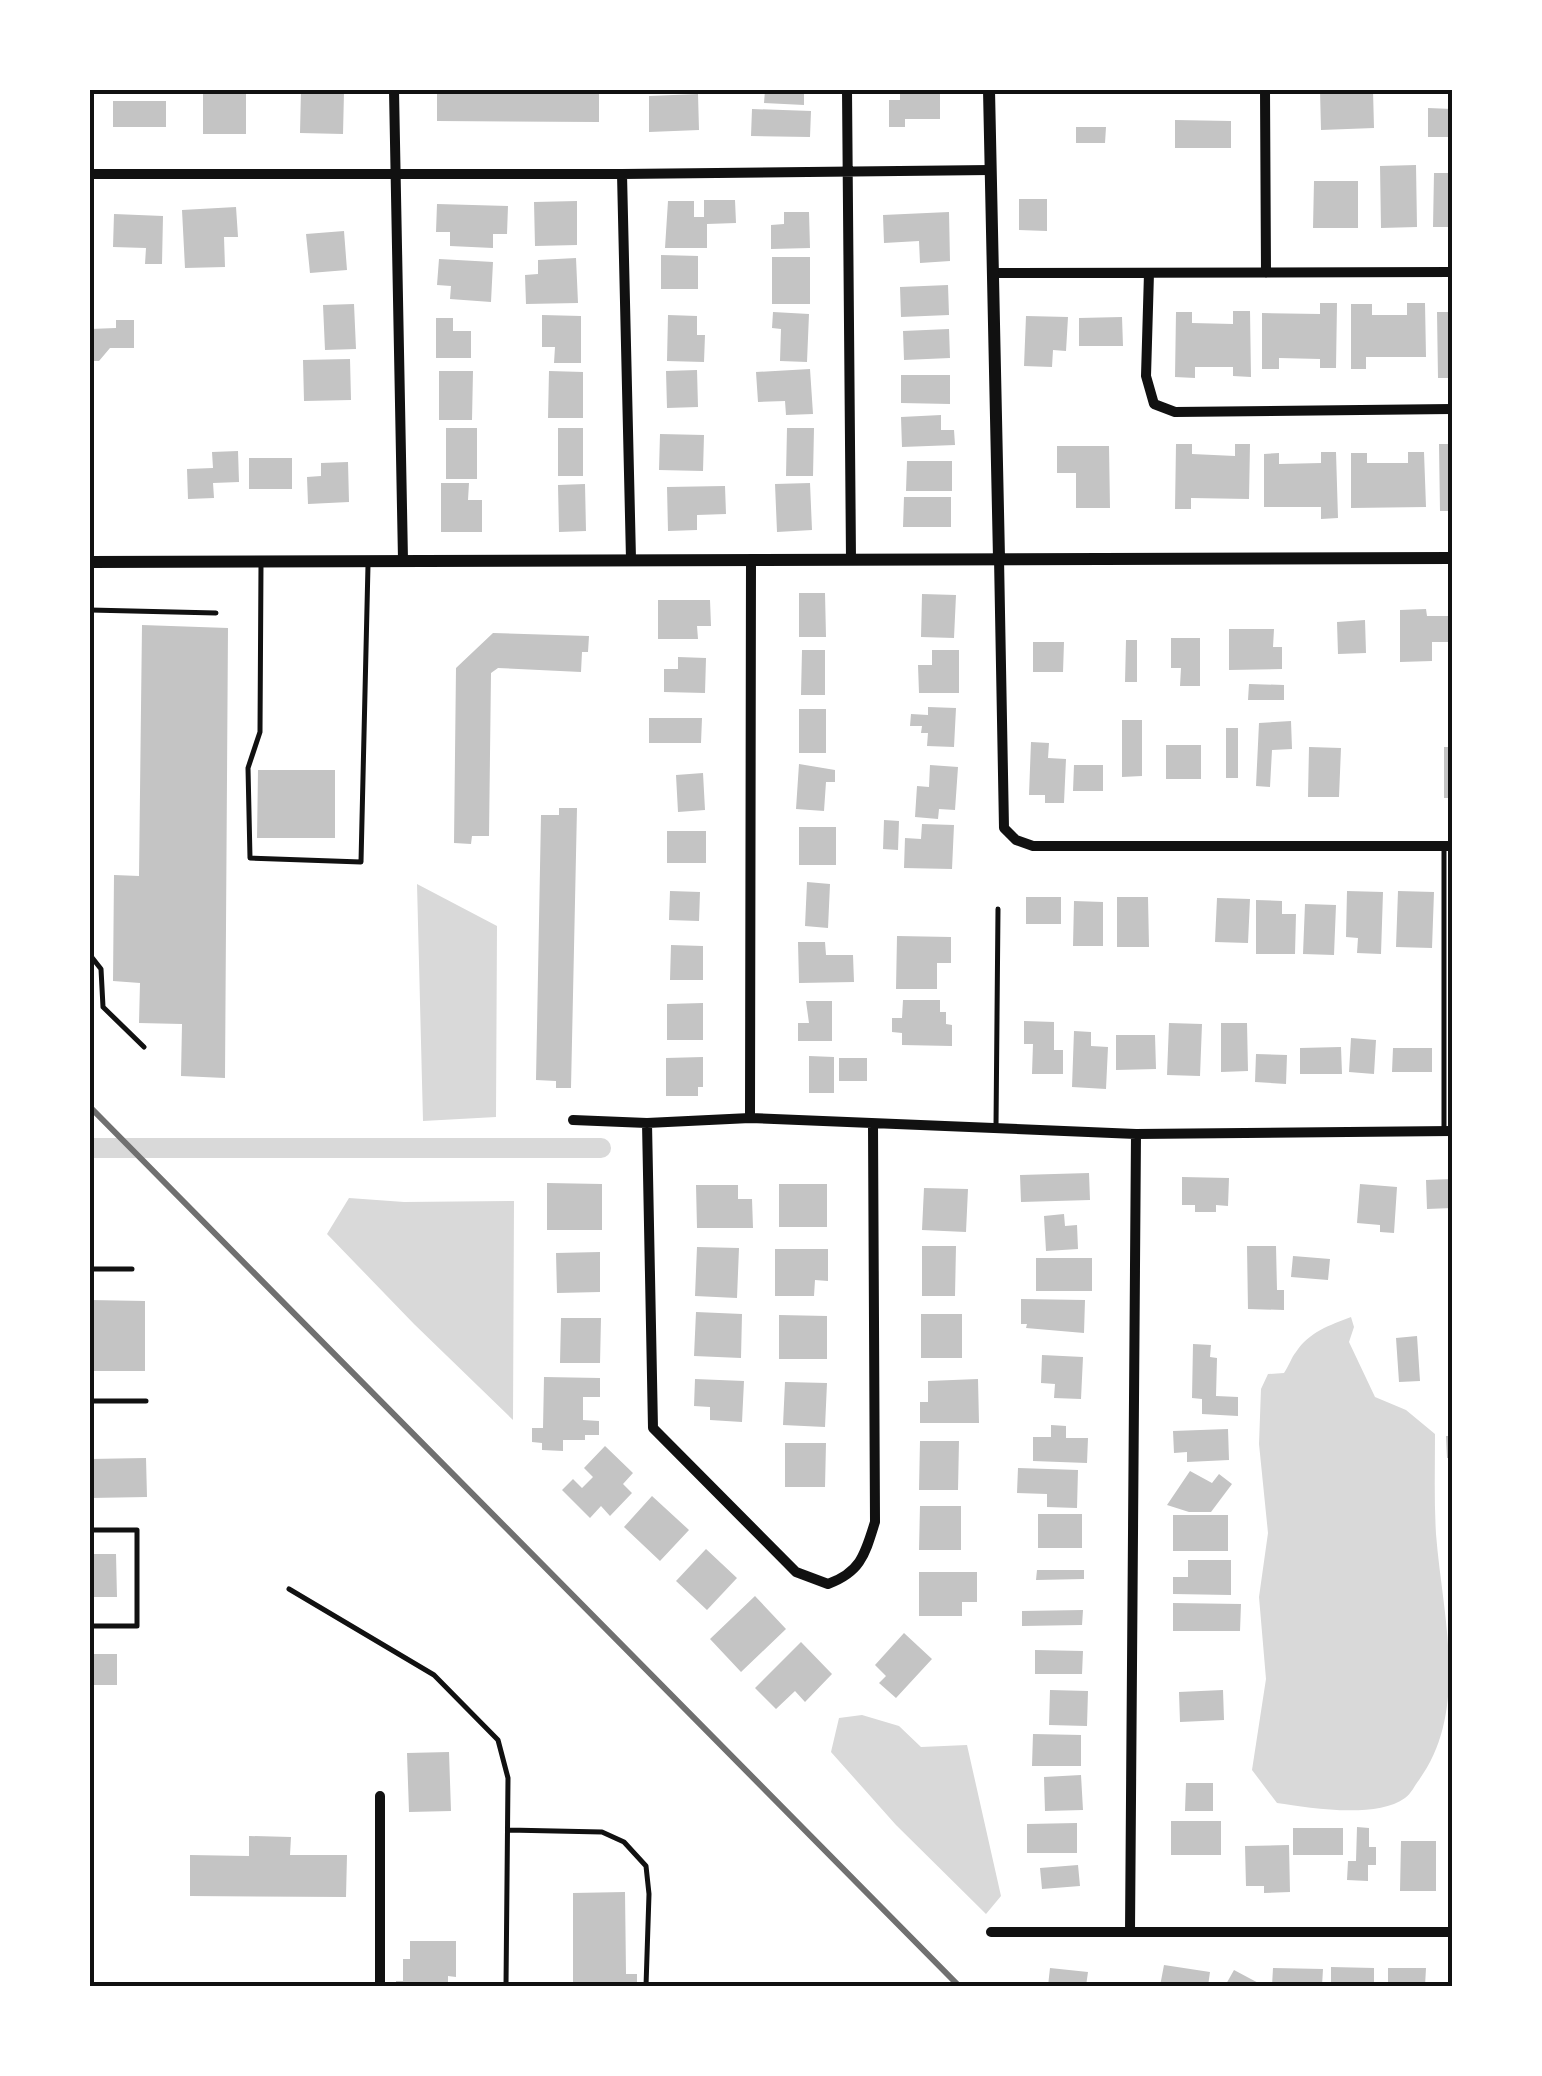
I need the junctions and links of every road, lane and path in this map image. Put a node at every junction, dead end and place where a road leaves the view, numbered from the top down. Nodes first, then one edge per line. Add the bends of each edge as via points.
1 (394, 90) edge
2 (847, 90) edge
3 (989, 90) edge
4 (1265, 90) edge
5 (846, 170) junction
6 (991, 170) junction
7 (395, 173) junction
8 (90, 174) edge
9 (622, 174) junction
10 (1452, 272) edge
11 (993, 274) junction
12 (1149, 274) junction
13 (1266, 274) junction
14 (1452, 410) edge
15 (998, 558) junction
16 (1452, 558) edge
17 (630, 559) junction
18 (750, 559) junction
19 (851, 559) junction
20 (261, 560) junction
21 (368, 560) junction
22 (402, 560) junction
23 (90, 562) edge
24 (90, 610) edge
25 (216, 613) dead end
26 (1448, 846) edge
27 (998, 909) dead end
28 (90, 956) edge
29 (144, 1047) dead end
30 (750, 1118) junction
31 (573, 1120) dead end
32 (647, 1123) junction
33 (873, 1124) junction
34 (996, 1129) junction
35 (1448, 1131) edge
36 (1136, 1134) junction
37 (90, 1269) edge
38 (132, 1269) dead end
39 (90, 1401) edge
40 (146, 1401) dead end
41 (90, 1530) edge
42 (289, 1589) dead end
43 (90, 1626) edge
44 (380, 1796) dead end
45 (508, 1830) junction
46 (991, 1932) dead end
47 (1130, 1932) junction
48 (1452, 1932) edge
49 (380, 1986) edge
50 (506, 1986) edge
51 (646, 1986) edge

1 - 7 street
2 - 5 street
3 - 6 street
4 - 13 street
5 - 6 street
5 - 9 street
5 - 19 street
6 - 11 street
7 - 8 street
7 - 9 street
7 - 22 street
9 - 17 street
10 - 13 street
11 - 12 street
11 - 15 street
12 - 13 street
12 - 14 street via 1146,376 1154,404 1175,412
15 - 16 street
15 - 19 street
15 - 26 street via 1004,828 1016,840 1033,846
17 - 18 street
17 - 22 street
18 - 19 street
18 - 30 street
20 - 21 street
20 - 21 lane via 260,732 248,768 250,858 361,862
20 - 23 street
21 - 22 street
24 - 25 lane
26 - 35 lane
27 - 34 lane
28 - 29 lane via 101,969 103,1007
30 - 32 street
30 - 33 street
31 - 32 street
32 - 33 street via 652,1428 796,1572 828,1584 850,1576 874,1522
33 - 34 street
34 - 36 street
35 - 36 street
36 - 47 street
37 - 38 lane
39 - 40 lane
41 - 43 lane via 137,1530 137,1626
42 - 45 lane via 434,1675 498,1740 508,1778
44 - 49 street
45 - 50 lane
45 - 51 lane via 602,1832 624,1842 646,1866
46 - 47 street
47 - 48 street

